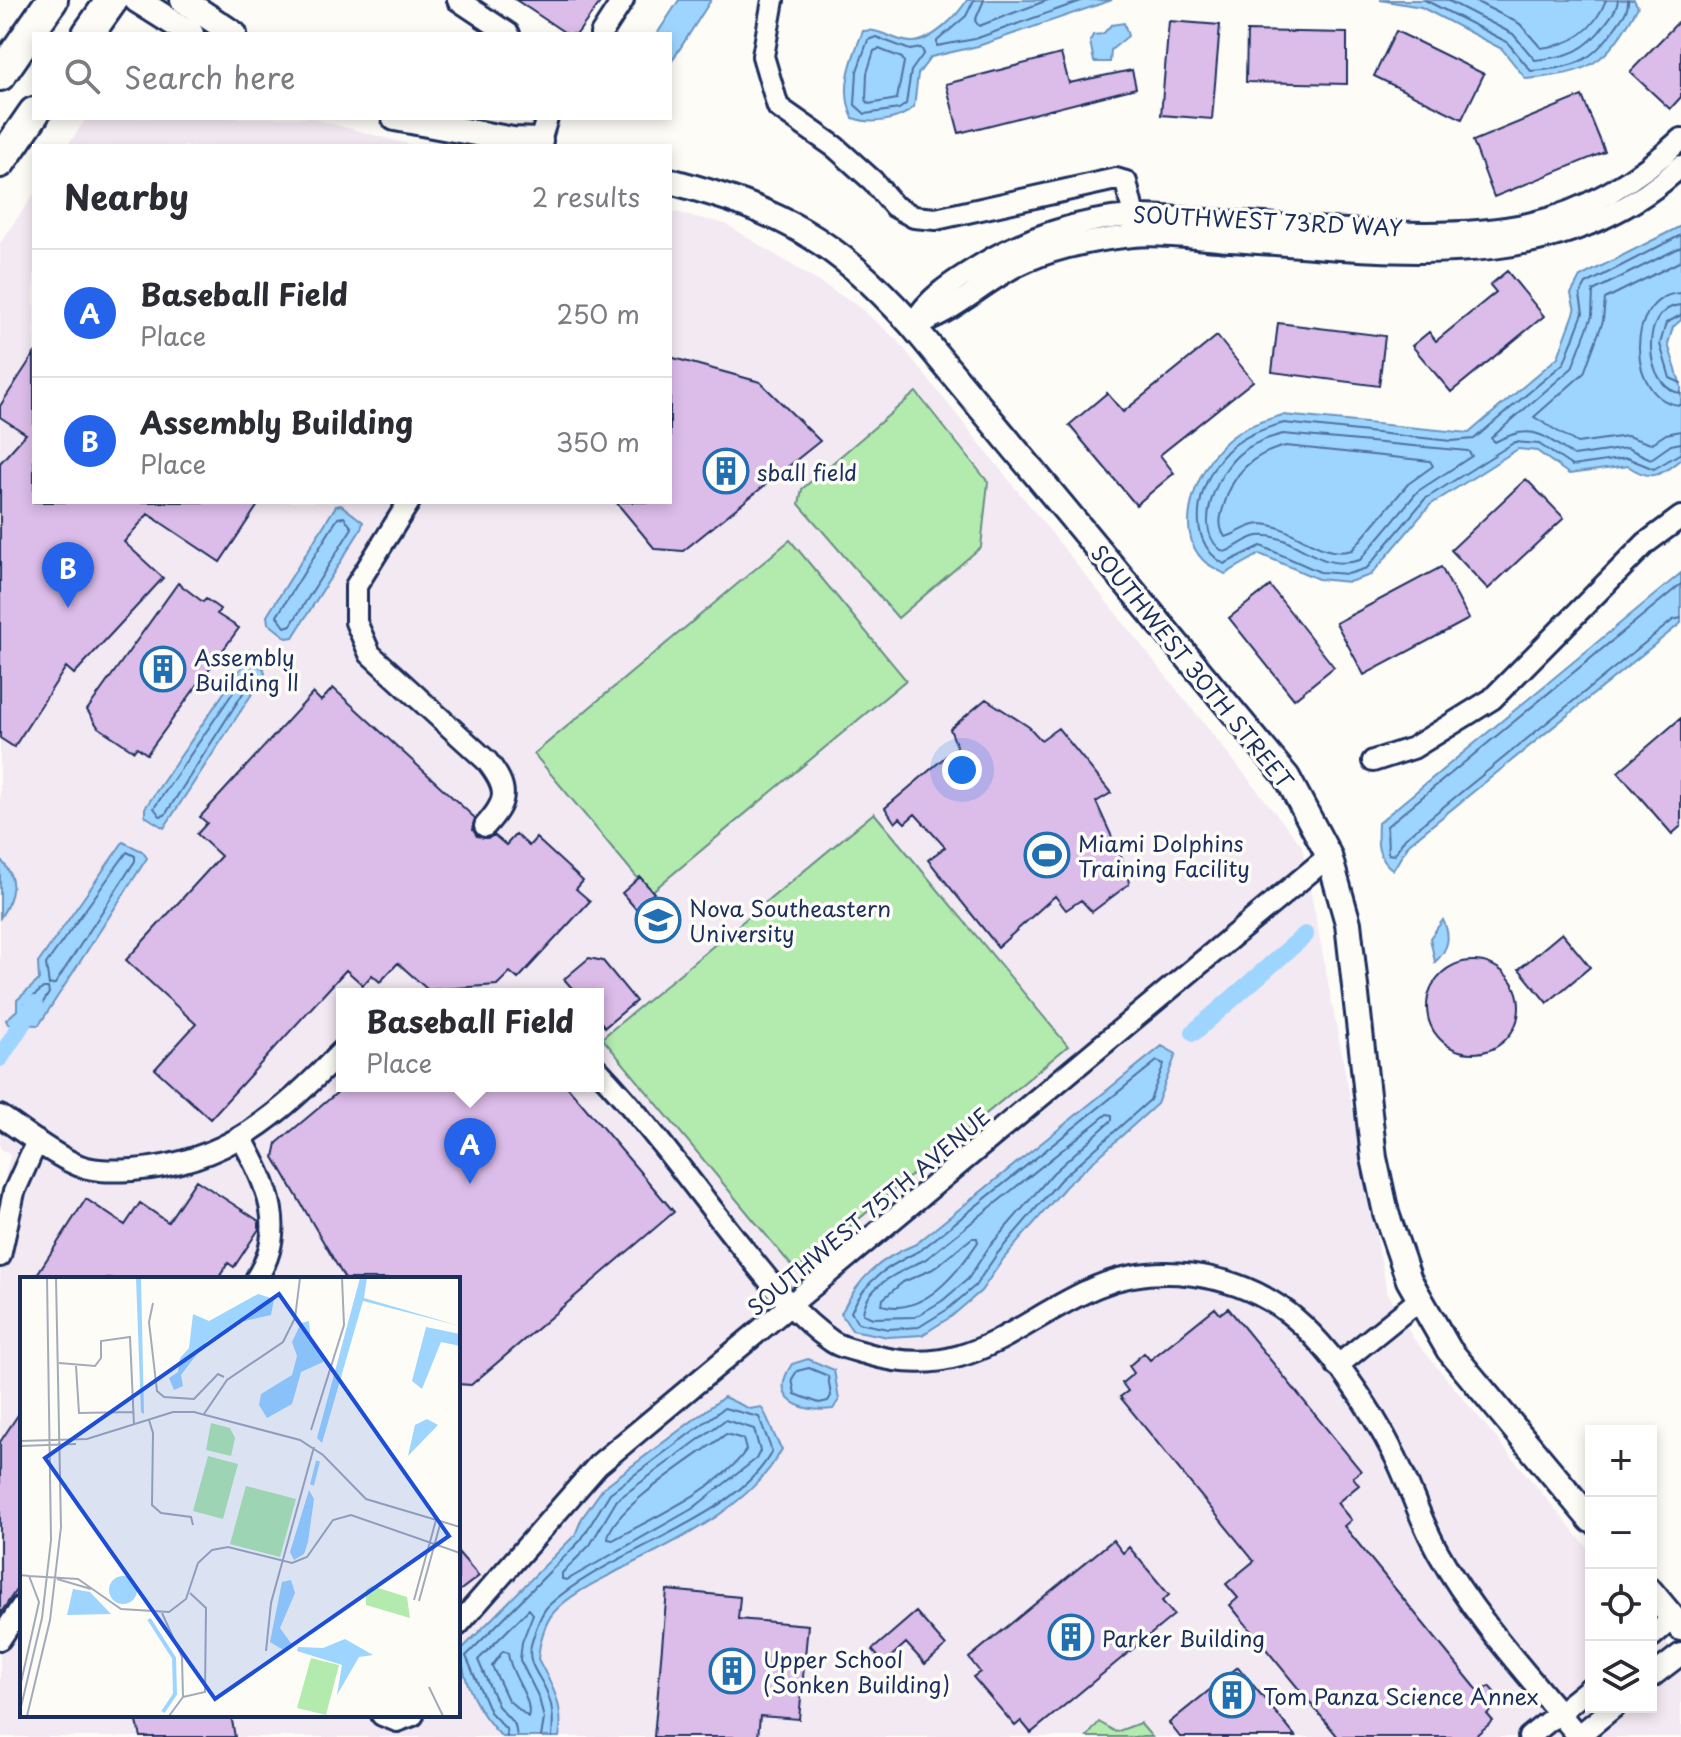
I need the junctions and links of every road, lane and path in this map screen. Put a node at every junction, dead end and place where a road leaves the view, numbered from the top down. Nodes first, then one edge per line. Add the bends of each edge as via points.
1 (52, 0) edge
2 (112, 0) edge
3 (137, 0) edge
4 (183, 0) edge
5 (458, 0) edge
6 (623, 0) edge
7 (773, 0) edge
8 (89, 32) edge
9 (188, 32) edge
10 (231, 32) edge
11 (506, 32) edge
12 (602, 32) edge
13 (0, 75) edge
14 (32, 116) edge
15 (406, 120) edge
16 (493, 120) edge
17 (547, 135) edge
18 (1681, 139) edge
19 (0, 162) edge
20 (1681, 166) edge
21 (672, 182) edge
22 (1134, 216) junction
23 (912, 325) junction
24 (408, 504) edge
25 (1681, 517) edge
26 (1373, 761) dead end
27 (485, 826) dead end
28 (1329, 856) junction
29 (336, 1057) edge
30 (604, 1077) edge
31 (0, 1116) edge
32 (242, 1139) junction
33 (37, 1141) junction
34 (0, 1256) edge
35 (257, 1277) edge
36 (1420, 1299) junction
37 (791, 1307) junction
38 (1337, 1366) junction
39 (1585, 1513) edge
40 (1657, 1599) edge
41 (20, 1609) edge
42 (460, 1623) edge
43 (1677, 1623) edge
44 (1657, 1634) edge
45 (0, 1639) edge
46 (1681, 1654) edge
47 (1657, 1672) edge
48 (1585, 1692) edge
49 (1559, 1712) junction
50 (1607, 1713) edge
51 (387, 1717) edge
52 (408, 1717) edge
53 (1529, 1737) edge
54 (1578, 1737) edge

1 - 13 main road
2 - 8 main road
3 - 9 street
4 - 10 street
5 - 11 street
6 - 12 street
7 - 22 street via 763,56 778,107 835,147 894,206 914,217 936,219 1116,179 1126,182
14 - 19 main road
15 - 17 street via 513,140
16 - 17 street
18 - 22 street, SOUTHWEST 73RD WAY via 1601,198 1505,228 1426,232
20 - 23 street, SOUTHWEST 73RD WAY via 1610,216 1533,244 1427,252 1136,235 1070,247 1018,265 936,319
21 - 23 street, SOUTHWEST 30TH STREET via 756,206 809,232 863,273
22 - 23 street, SOUTHWEST 73RD WAY via 1065,228 1009,247 927,301
23 - 28 street, SOUTHWEST 30TH STREET via 1287,777
24 - 27 street via 356,586 356,622 370,654 501,779 500,810
25 - 26 street via 1627,561 1492,699 1413,748
28 - 36 street, SOUTHWEST 30TH STREET via 1348,923 1377,1172 1386,1213
28 - 37 street, SOUTHWEST 75TH AVENUE
29 - 32 street via 271,1119
30 - 37 street
31 - 33 street
32 - 33 street via 203,1157 111,1172 75,1164
32 - 35 street via 272,1203 275,1225 272,1246
33 - 34 street via 14,1192
36 - 38 street
36 - 39 street, SOUTHWEST 30TH STREET via 1449,1350
37 - 38 street via 833,1343 885,1359 927,1364 985,1347 1099,1286 1173,1273 1207,1276 1249,1288 1282,1308
37 - 42 street, SOUTHWEST 75TH AVENUE via 598,1465
38 - 49 street via 1395,1457 1438,1552
40 - 43 street
41 - 45 street
43 - 44 street
46 - 47 street
48 - 49 street
49 - 53 street
49 - 54 street
50 - 54 street
51 - 52 street

